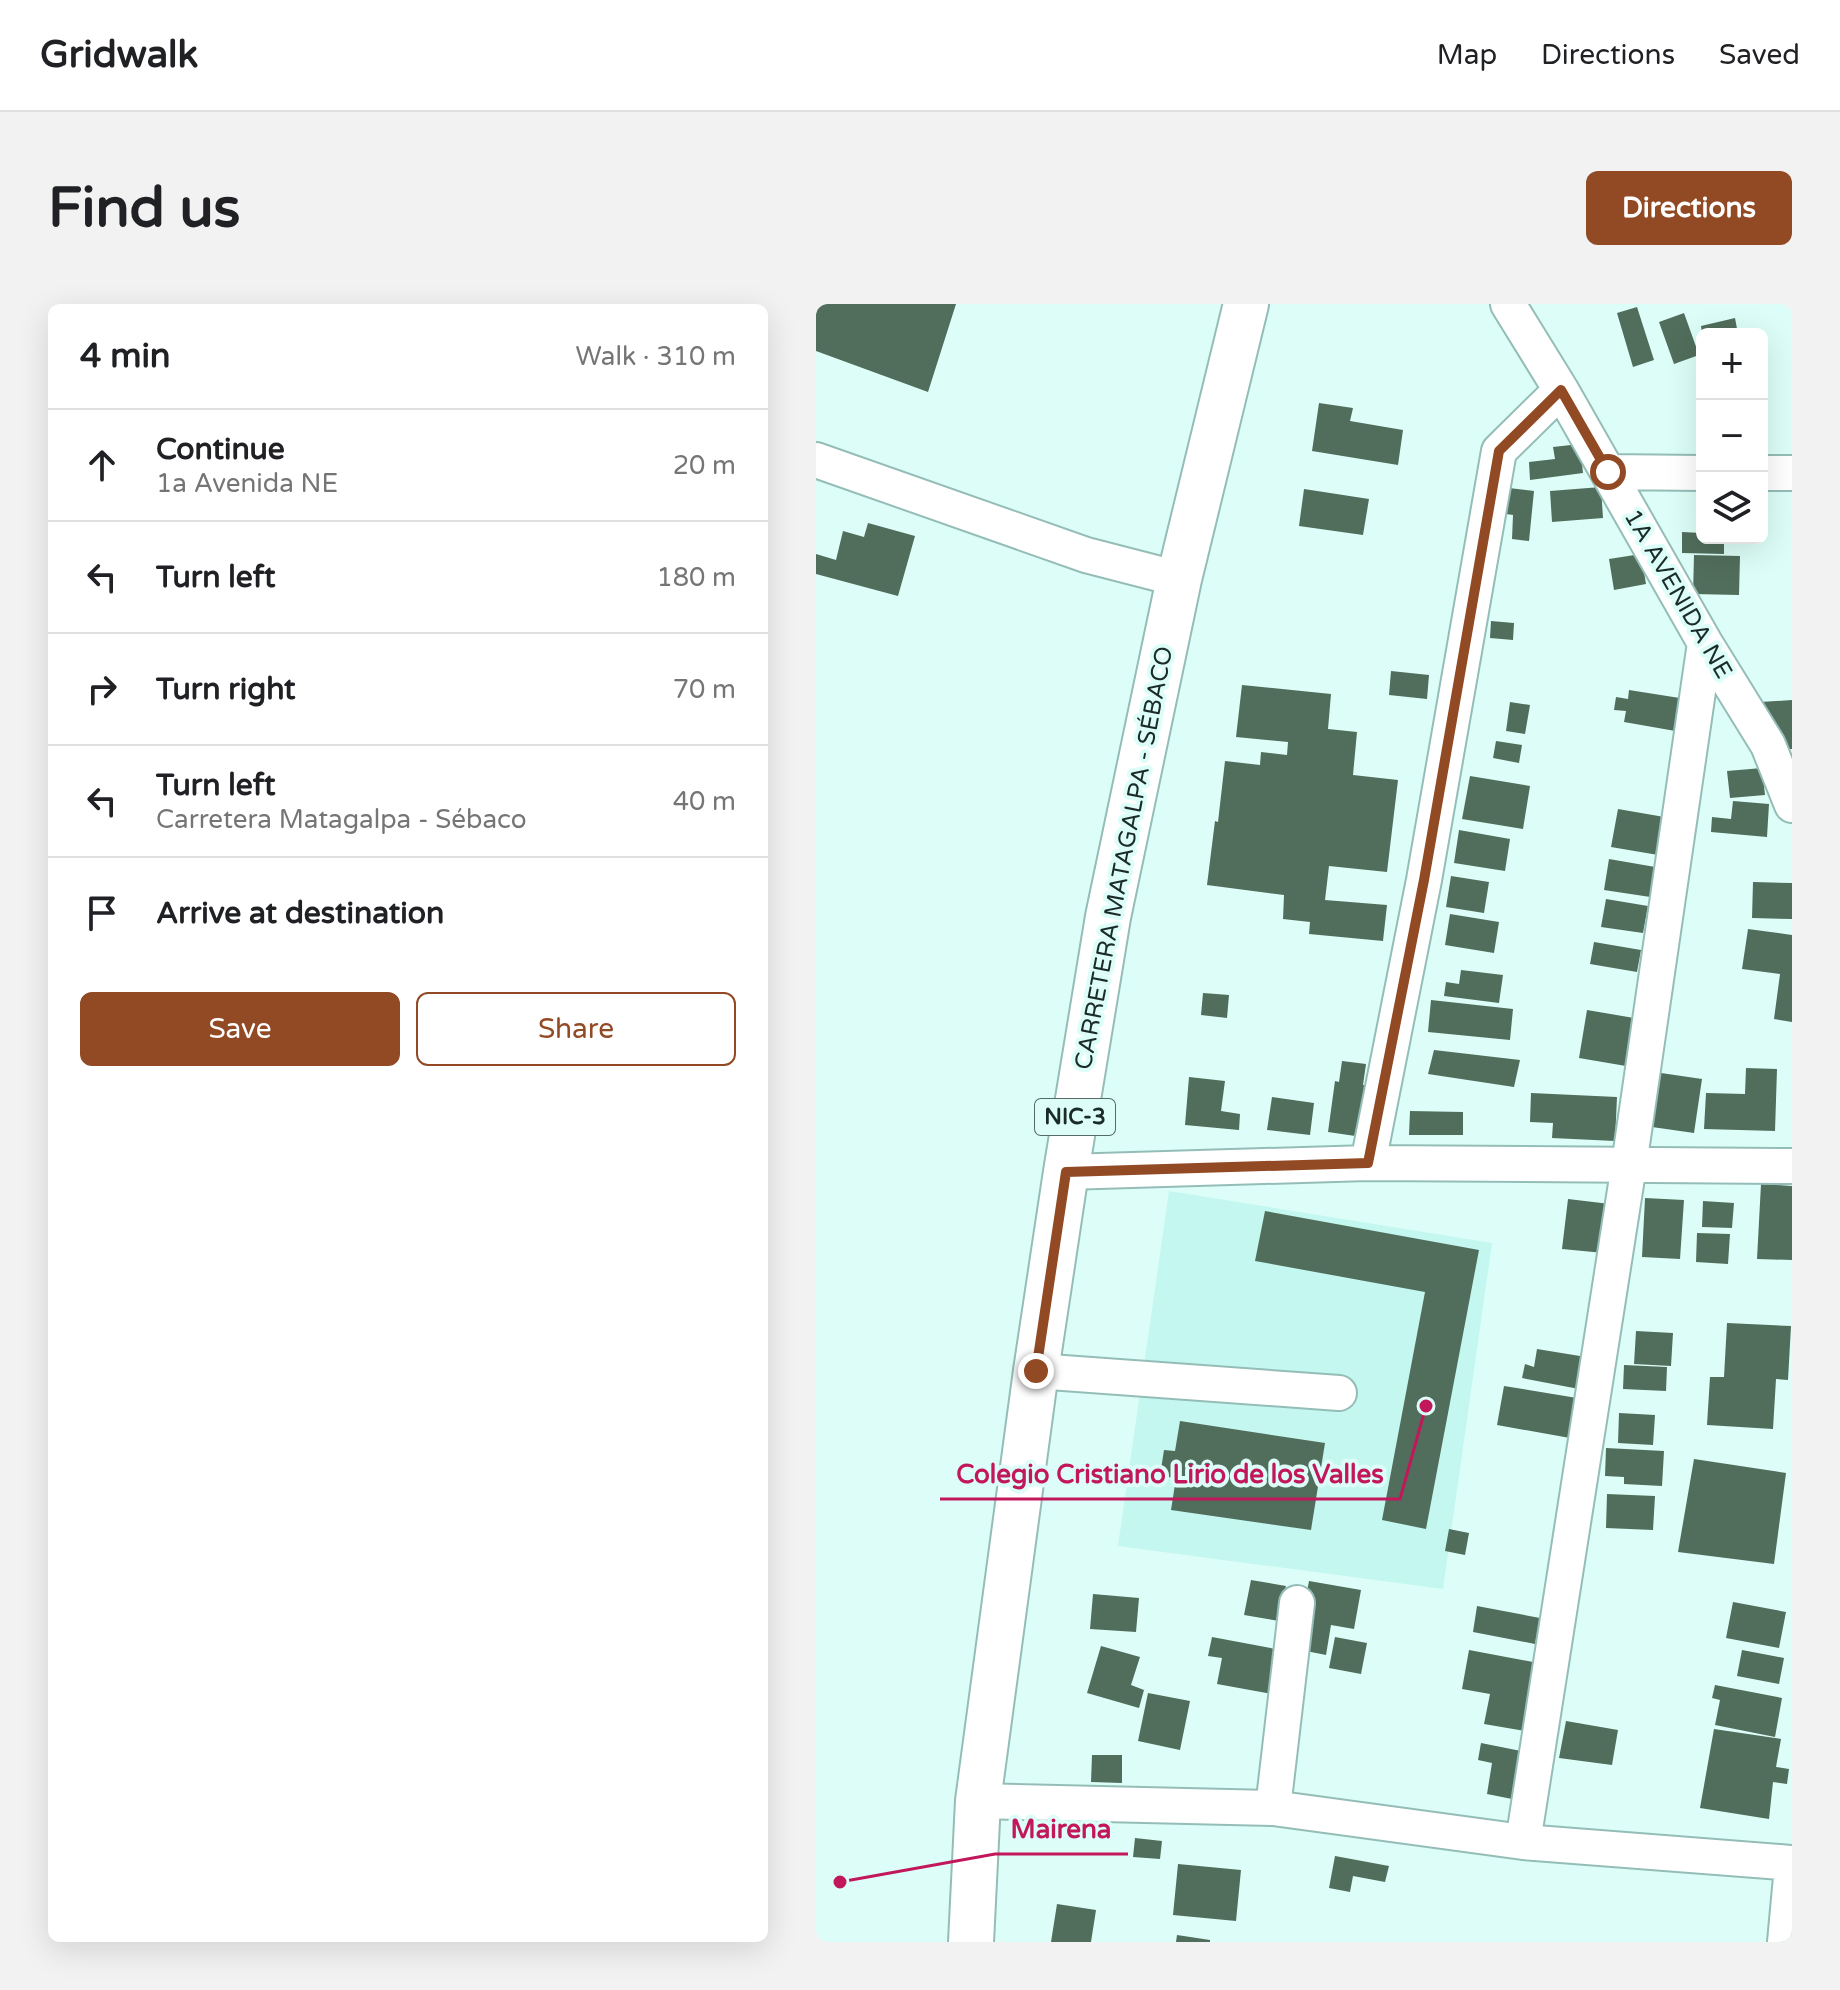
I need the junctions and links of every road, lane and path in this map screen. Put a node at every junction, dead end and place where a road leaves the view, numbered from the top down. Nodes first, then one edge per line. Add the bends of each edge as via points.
1 (1246, 304) edge
2 (1508, 304) edge
3 (1561, 390) junction
4 (816, 460) edge
5 (1608, 472) junction
6 (1696, 473) edge
7 (1768, 473) edge
8 (1792, 473) edge
9 (1179, 579) junction
10 (1705, 643) junction
11 (1792, 805) edge
12 (1368, 1163) junction
13 (1629, 1165) junction
14 (1792, 1166) edge
15 (1066, 1172) junction
16 (1036, 1371) junction
17 (1339, 1393) dead end
18 (1297, 1603) dead end
19 (978, 1801) junction
20 (1273, 1808) junction
21 (1523, 1842) junction
22 (1792, 1864) edge
23 (971, 1942) edge
24 (1785, 1942) edge

1 - 9 main road, CARRETERA MATAGALPA - SÉBACO / NIC-3
2 - 3 street, 1A AVENIDA NE
3 - 5 street, 1A AVENIDA NE
3 - 12 street via 1499,451
4 - 9 street via 1086,555
5 - 6 street
5 - 10 street, 1A AVENIDA NE
7 - 8 street
9 - 15 main road, CARRETERA MATAGALPA - SÉBACO / NIC-3 via 1108,917
10 - 11 street, 1A AVENIDA NE via 1768,745
10 - 13 street
12 - 13 street
12 - 15 street
13 - 14 street
13 - 21 street
15 - 16 main road, CARRETERA MATAGALPA - SÉBACO / NIC-3
16 - 17 street
16 - 19 main road, CARRETERA MATAGALPA - SÉBACO / NIC-3
18 - 20 street
19 - 20 street
19 - 23 main road, CARRETERA MATAGALPA - SÉBACO / NIC-3
20 - 21 street
21 - 22 street
22 - 24 street

